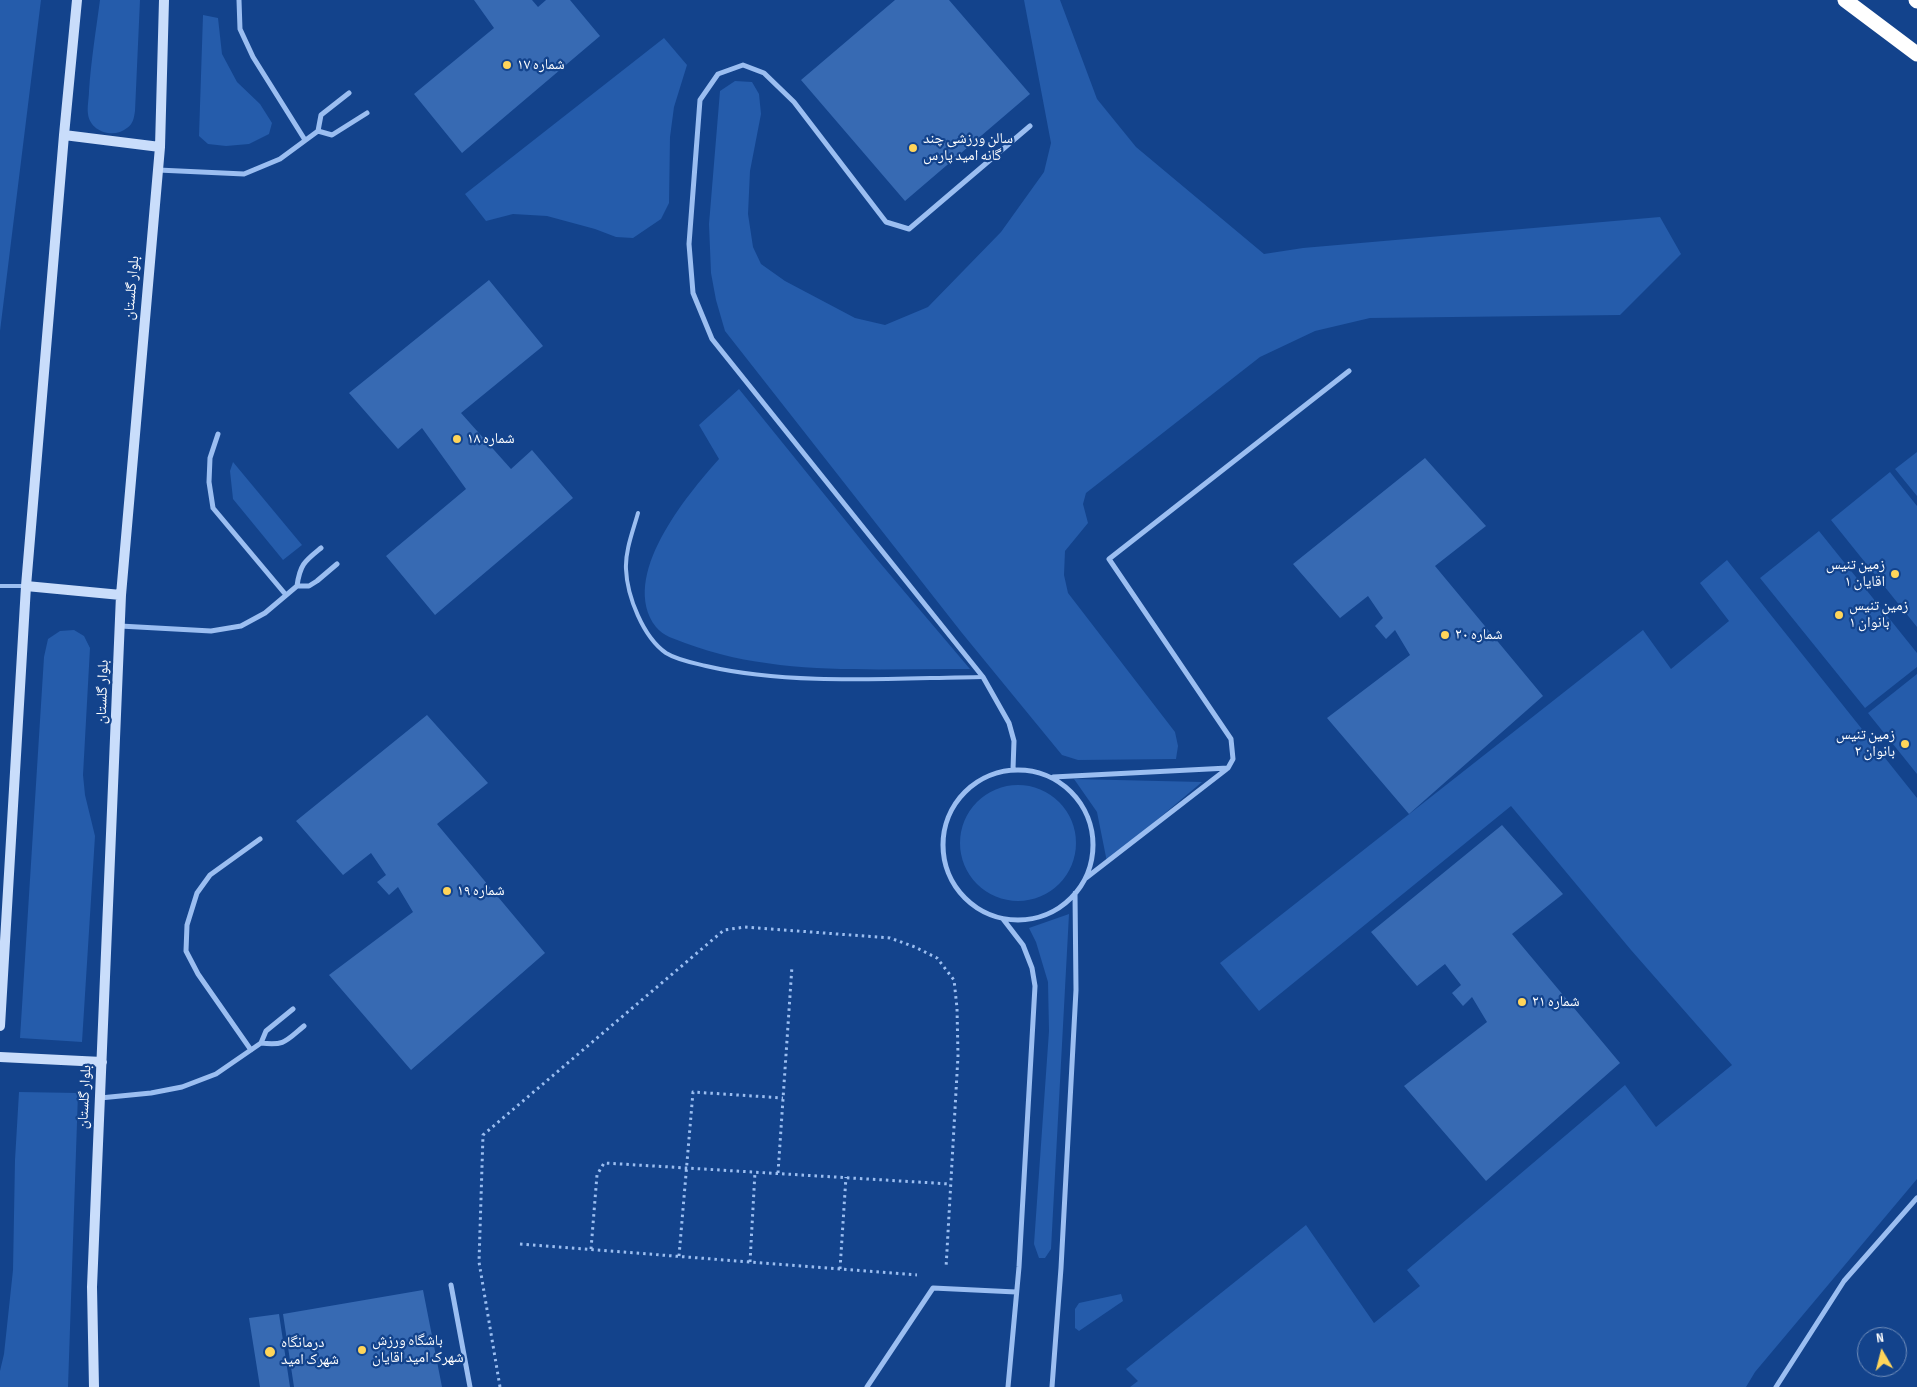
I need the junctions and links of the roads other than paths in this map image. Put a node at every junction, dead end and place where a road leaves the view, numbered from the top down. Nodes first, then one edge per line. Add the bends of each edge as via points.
1 (77, 0) edge
2 (164, 0) edge
3 (239, 0) edge
4 (1845, 0) edge
5 (1917, 54) edge
6 (349, 93) dead end
7 (367, 113) dead end
8 (1030, 126) dead end
9 (318, 131) junction
10 (64, 135) junction
11 (306, 140) junction
12 (160, 147) junction
13 (158, 170) junction
14 (1349, 371) dead end
15 (218, 434) dead end
16 (638, 514) dead end
17 (321, 548) dead end
18 (337, 564) dead end
19 (0, 586) edge
20 (26, 586) junction
21 (297, 586) junction
22 (121, 595) junction
23 (286, 595) junction
24 (120, 626) junction
25 (983, 677) junction
26 (1228, 768) junction
27 (1013, 769) junction
28 (1052, 777) junction
29 (260, 840) dead end
30 (1086, 879) junction
31 (1075, 893) junction
32 (1003, 919) junction
33 (293, 1009) dead end
34 (0, 1026) edge
35 (304, 1026) dead end
36 (261, 1043) junction
37 (251, 1050) junction
38 (0, 1057) edge
39 (102, 1062) junction
40 (100, 1098) junction
41 (1917, 1198) edge
42 (451, 1285) dead end
43 (1016, 1292) junction
44 (94, 1387) edge
45 (470, 1387) edge
46 (867, 1387) edge
47 (1008, 1387) edge
48 (1052, 1387) edge
49 (1776, 1387) edge

1 - 10 main road
2 - 12 main road, بلوار گلستان
3 - 11 street via 240,29 253,57
4 - 5 highway
6 - 9 street via 321,115
7 - 9 street via 332,136
8 - 25 street via 909,229 886,222 794,102 764,73 743,65 718,74 700,100 699,109 689,244 693,293 712,339
9 - 11 street
10 - 12 main road
10 - 20 main road
11 - 13 street via 280,159 244,174
12 - 13 main road, بلوار گلستان
13 - 22 main road, بلوار گلستان
14 - 26 street via 1108,559 1230,739 1233,759
15 - 23 street via 210,458 208,482 213,508
16 - 25 lane via 626,568 631,598 645,630 666,652 691,662 734,672 788,677
17 - 21 street via 299,570
18 - 21 street via 309,586
19 - 20 lane
20 - 22 main road
20 - 34 main road
21 - 23 street
22 - 24 main road, بلوار گلستان
23 - 24 street via 265,613 241,626 211,631
24 - 39 main road, بلوار گلستان
25 - 27 street via 1009,723 1014,741
26 - 28 street
26 - 30 street
27 - 28 street
27 - 32 street via 994,773 976,782 961,795 943,829 942,849 954,886 967,901 985,913
28 - 30 street via 1081,803 1090,821 1094,840
29 - 37 street via 210,875 197,893 187,925 186,951 198,974
30 - 31 street
31 - 32 street via 1042,917
31 - 48 street via 1076,990
32 - 43 street via 1023,945 1035,986
33 - 36 street via 266,1031
35 - 36 street via 277,1045
36 - 37 street
37 - 40 street via 216,1074 182,1087
38 - 39 main road
39 - 40 main road, بلوار گلستان
40 - 44 main road, بلوار گلستان via 92,1287
41 - 49 street via 1844,1281
42 - 45 street
43 - 46 street via 933,1288
43 - 47 street

